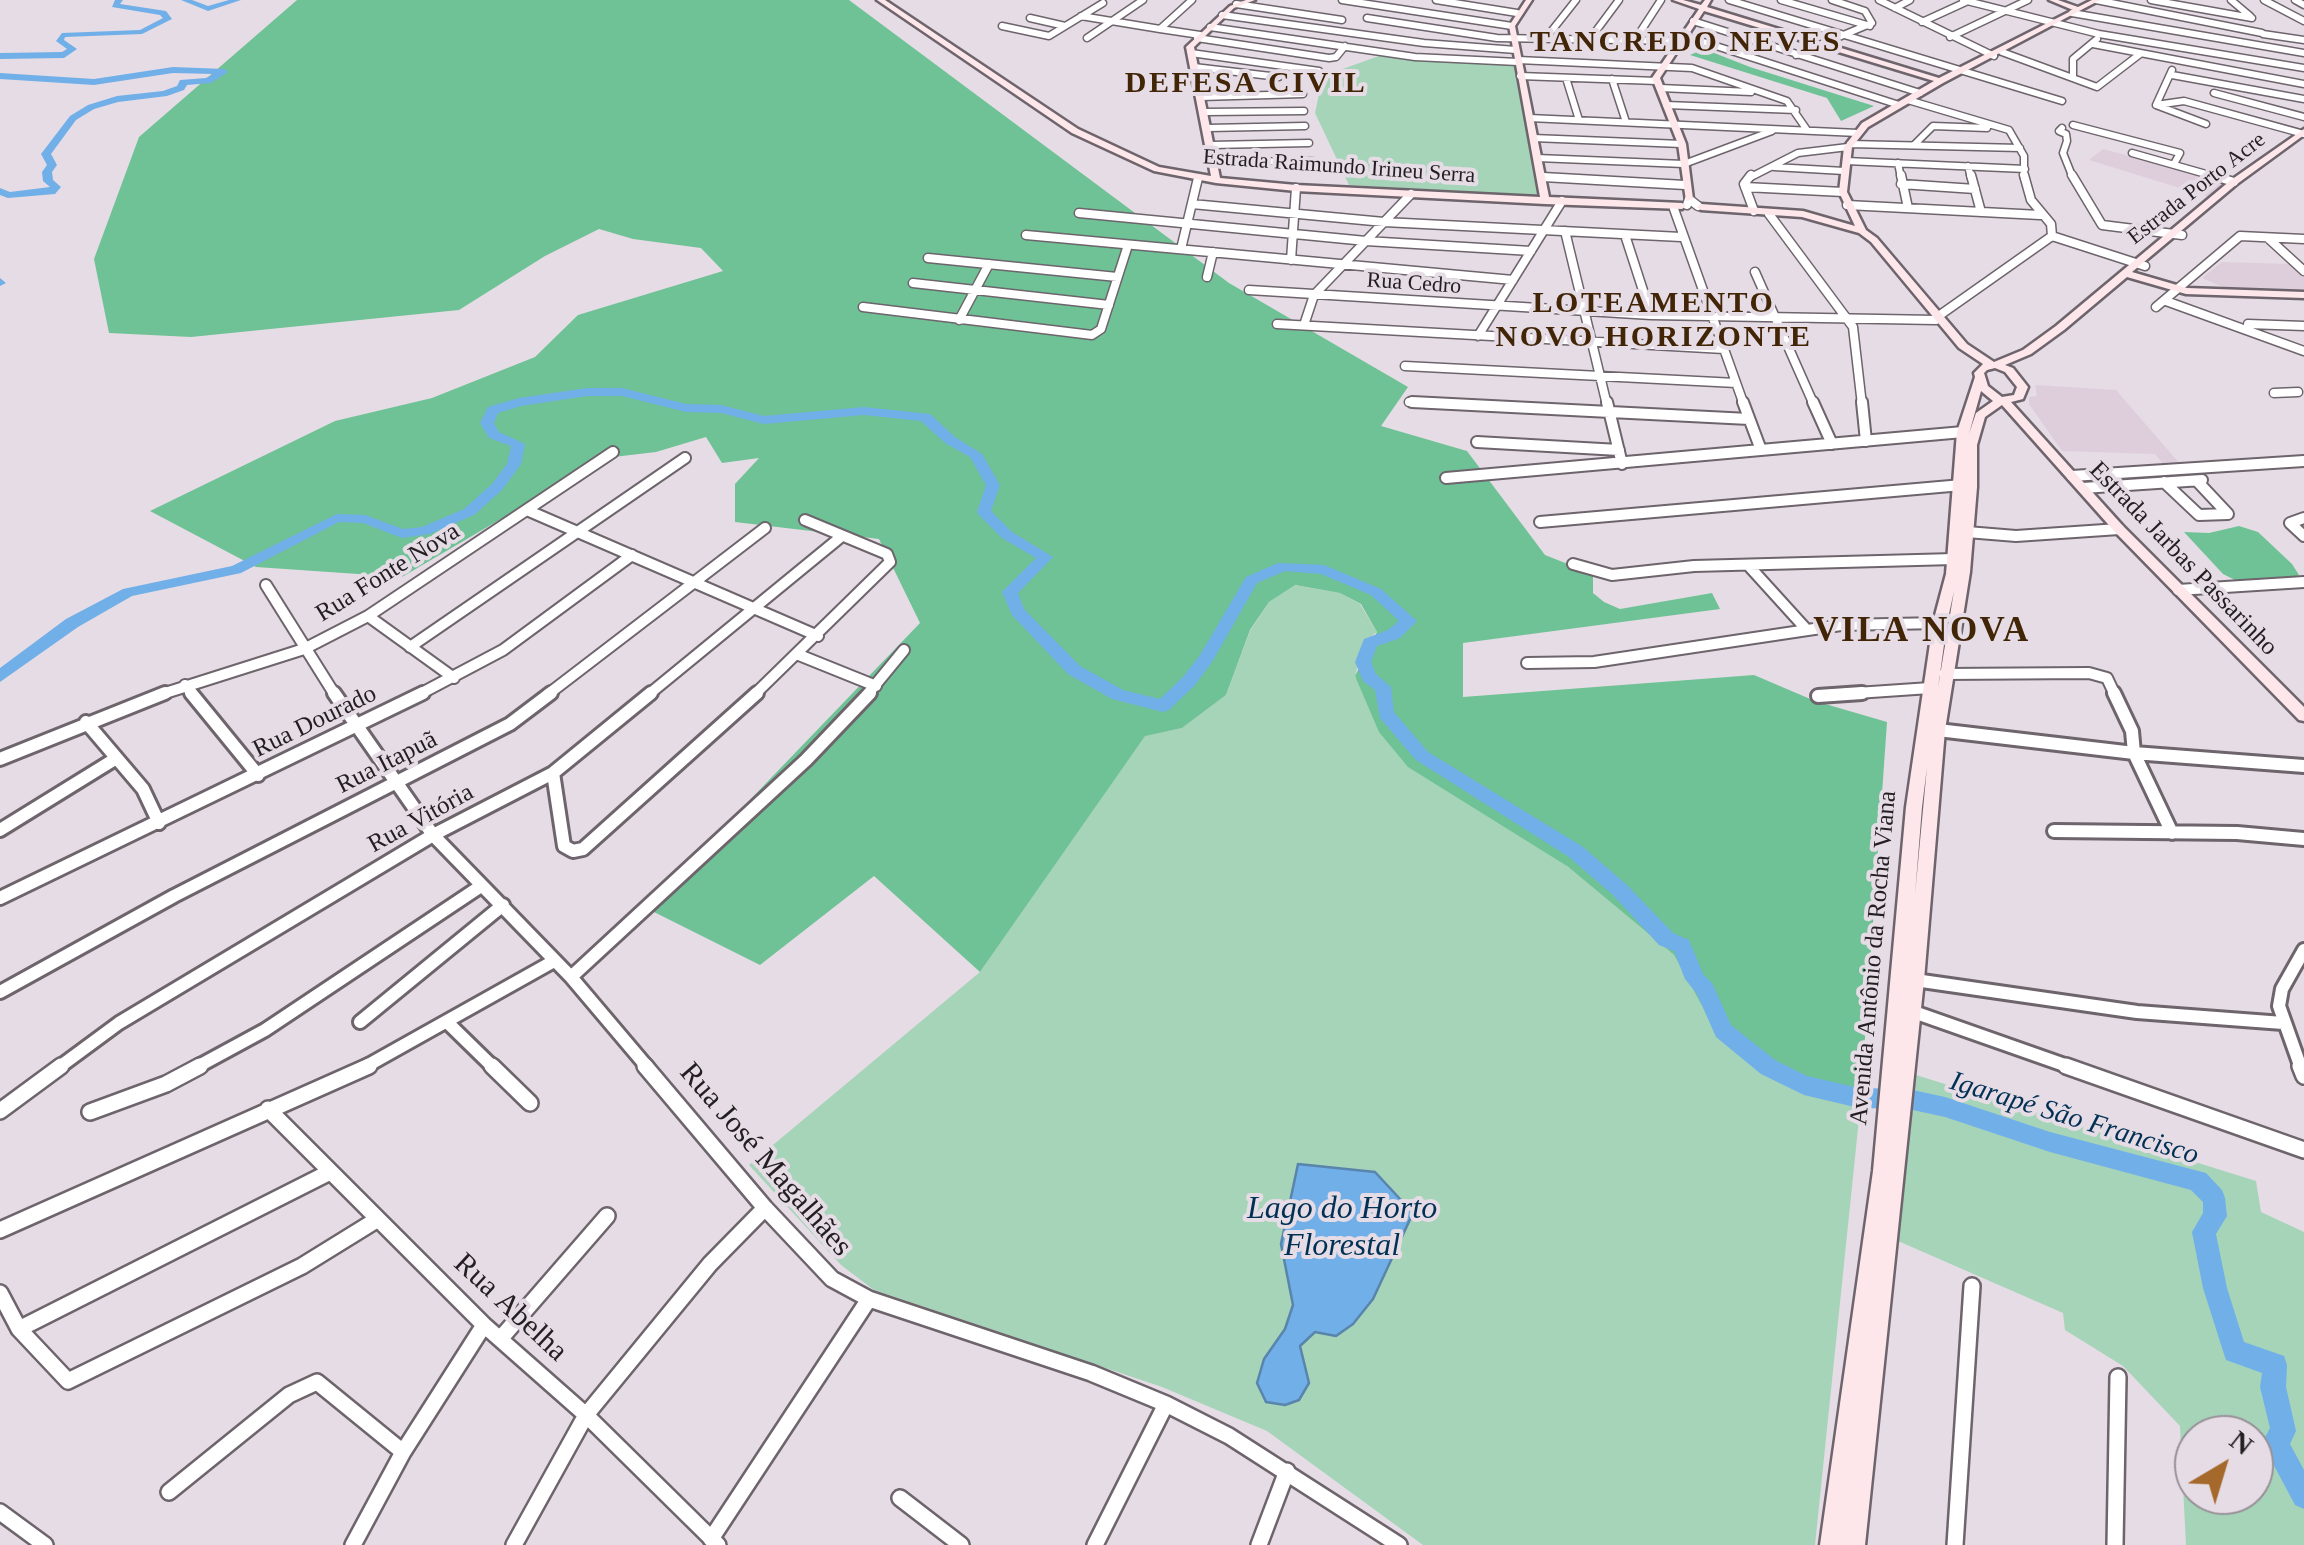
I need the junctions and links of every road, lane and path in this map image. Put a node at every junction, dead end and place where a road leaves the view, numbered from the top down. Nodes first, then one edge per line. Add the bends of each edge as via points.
1 (880, 0) edge
2 (1143, 0) edge
3 (1192, 0) edge
4 (1252, 0) edge
5 (1342, 0) edge
6 (1436, 0) edge
7 (1525, 0) edge
8 (1576, 0) edge
9 (1618, 0) edge
10 (1661, 0) edge
11 (1676, 0) edge
12 (1730, 0) edge
13 (1780, 0) edge
14 (1832, 0) edge
15 (1879, 0) edge
16 (1910, 0) edge
17 (1967, 0) edge
18 (2028, 0) edge
19 (2052, 0) edge
20 (2151, 0) edge
21 (2204, 0) edge
22 (2231, 0) edge
23 (2264, 0) edge
24 (2295, 0) edge
25 (1104, 3) dead end
26 (1236, 4) junction
27 (1423, 4) dead end
28 (1706, 4) edge
29 (2085, 4) edge
30 (2171, 4) junction
31 (2304, 5) edge
32 (1894, 8) junction
33 (2010, 9) junction
34 (2137, 11) junction
35 (1517, 13) junction
36 (1433, 14) junction
37 (1222, 15) junction
38 (1081, 16) junction
39 (1030, 18) dead end
40 (1367, 18) dead end
41 (2252, 18) junction
42 (1342, 20) dead end
43 (2304, 21) edge
44 (1114, 22) junction
45 (1694, 22) junction
46 (1922, 22) junction
47 (2055, 22) junction
48 (2118, 22) junction
49 (1002, 26) dead end
50 (1064, 26) junction
51 (1210, 26) junction
52 (1512, 26) junction
53 (1870, 26) junction
54 (1436, 28) junction
55 (1160, 29) junction
56 (2263, 33) junction
57 (2100, 34) junction
58 (1848, 35) junction
59 (1198, 37) junction
60 (1950, 37) junction
61 (1087, 38) dead end
62 (1515, 38) junction
63 (1546, 38) junction
64 (1590, 39) junction
65 (1683, 39) junction
66 (1210, 40) junction
67 (1635, 40) junction
68 (2304, 40) edge
69 (2093, 44) junction
70 (1440, 45) junction
71 (1823, 45) junction
72 (1345, 46) junction
73 (2264, 46) junction
74 (1194, 52) junction
75 (2304, 53) edge
76 (1798, 54) junction
77 (1998, 54) junction
78 (2140, 54) junction
79 (1517, 57) junction
80 (2172, 60) junction
81 (1774, 64) junction
82 (1664, 65) junction
83 (1194, 67) junction
84 (2304, 68) edge
85 (1319, 71) dead end
86 (1964, 71) junction
87 (2172, 74) junction
88 (1520, 76) junction
89 (2072, 76) junction
90 (1279, 77) dead end
91 (1566, 78) junction
92 (1612, 80) junction
93 (1940, 81) junction
94 (2304, 84) edge
95 (1659, 85) junction
96 (1764, 92) junction
97 (1920, 93) junction
98 (2214, 93) dead end
99 (1303, 94) dead end
100 (1200, 97) junction
101 (2304, 99) edge
102 (1908, 100) junction
103 (2062, 101) dead end
104 (2156, 104) junction
105 (1666, 105) junction
106 (1898, 105) junction
107 (1304, 110) dead end
108 (1796, 110) junction
109 (1204, 112) junction
110 (2304, 117) edge
111 (1528, 118) junction
112 (1579, 120) junction
113 (1626, 122) junction
114 (1675, 124) junction
115 (2206, 124) dead end
116 (2072, 125) dead end
117 (1305, 126) dead end
118 (1208, 128) junction
119 (2062, 128) dead end
120 (1776, 129) junction
121 (1808, 130) junction
122 (2008, 130) junction
123 (1858, 132) junction
124 (2303, 134) edge
125 (1533, 138) junction
126 (1309, 144) dead end
127 (1682, 144) junction
128 (1211, 145) junction
129 (1914, 145) junction
130 (1849, 146) junction
131 (2020, 148) junction
132 (2132, 153) dead end
133 (1537, 158) junction
134 (1312, 160) dead end
135 (1215, 162) junction
136 (1684, 164) junction
137 (1898, 164) junction
138 (2174, 164) junction
139 (1845, 166) junction
140 (1968, 166) junction
141 (1768, 167) junction
142 (2025, 169) junction
143 (1543, 177) junction
144 (1198, 178) junction
145 (1216, 180) junction
146 (2234, 182) junction
147 (1901, 184) junction
148 (1685, 185) junction
149 (1745, 187) junction
150 (1296, 188) junction
151 (1975, 189) junction
152 (1843, 192) junction
153 (1411, 194) junction
154 (1545, 201) junction
155 (1562, 201) junction
156 (1192, 204) junction
157 (1687, 207) junction
158 (1908, 208) junction
159 (1848, 209) junction
160 (1754, 211) junction
161 (1981, 212) junction
162 (1079, 213) dead end
163 (1294, 214) junction
164 (1768, 214) junction
165 (1810, 215) junction
166 (2040, 215) junction
167 (1384, 222) junction
168 (1189, 225) junction
169 (1546, 230) junction
170 (1566, 232) junction
171 (1862, 232) junction
172 (1293, 234) junction
173 (1625, 234) junction
174 (2178, 234) junction
175 (1026, 235) dead end
176 (2052, 236) junction
177 (1681, 237) junction
178 (2268, 238) junction
179 (2304, 239) edge
180 (1366, 241) junction
181 (1128, 245) junction
182 (1181, 249) junction
183 (1530, 251) junction
184 (1213, 252) junction
185 (928, 258) dead end
186 (1291, 260) junction
187 (989, 264) junction
188 (1893, 267) junction
189 (2302, 267) edge
190 (1341, 268) junction
191 (1755, 272) dead end
192 (2132, 272) junction
193 (1116, 277) junction
194 (1207, 277) dead end
195 (1513, 280) junction
196 (914, 283) dead end
197 (974, 290) junction
198 (1249, 290) dead end
199 (2180, 290) junction
200 (1314, 295) junction
201 (2304, 295) edge
202 (2166, 301) junction
203 (1109, 304) junction
204 (863, 306) dead end
205 (1497, 307) junction
206 (2156, 307) dead end
207 (1584, 311) junction
208 (1651, 314) junction
209 (1712, 317) junction
210 (1778, 318) junction
211 (1938, 318) junction
212 (1850, 319) junction
213 (960, 320) junction
214 (2234, 323) junction
215 (1278, 324) dead end
216 (1304, 325) junction
217 (2304, 326) edge
218 (1478, 336) junction
219 (1593, 343) junction
220 (1724, 349) junction
221 (2304, 351) edge
222 (2028, 352) junction
223 (1993, 365) junction
224 (1405, 366) dead end
225 (2016, 374) junction
226 (1601, 376) junction
227 (1979, 376) junction
228 (2304, 382) edge
229 (1736, 384) junction
230 (2274, 393) dead end
231 (2301, 394) edge
232 (2021, 395) junction
233 (2002, 401) junction
234 (1408, 402) dead end
235 (1610, 412) junction
236 (1748, 419) junction
237 (2032, 429) junction
238 (1964, 432) junction
239 (1866, 441) junction
240 (1477, 442) dead end
241 (1832, 444) junction
242 (1618, 450) junction
243 (1761, 450) junction
244 (614, 452) dead end
245 (685, 458) dead end
246 (2304, 460) edge
247 (1622, 464) junction
248 (2072, 476) junction
249 (1446, 478) dead end
250 (2164, 482) junction
251 (1962, 485) junction
252 (2083, 488) junction
253 (529, 510) junction
254 (2304, 518) edge
255 (805, 520) dead end
256 (1540, 522) dead end
257 (765, 528) dead end
258 (2120, 529) junction
259 (578, 532) junction
260 (1967, 532) junction
261 (2300, 533) edge
262 (842, 536) junction
263 (632, 555) junction
264 (1954, 559) junction
265 (1572, 564) dead end
266 (1748, 565) junction
267 (696, 582) junction
268 (2304, 582) edge
269 (266, 585) dead end
270 (2178, 590) junction
271 (752, 607) junction
272 (368, 616) junction
273 (1940, 624) junction
274 (1807, 630) junction
275 (818, 636) junction
276 (410, 647) junction
277 (304, 649) junction
278 (904, 650) dead end
279 (799, 655) junction
280 (1527, 662) dead end
281 (1944, 674) junction
282 (454, 678) junction
283 (185, 685) junction
284 (876, 686) junction
285 (1930, 688) junction
286 (1818, 696) dead end
287 (2304, 716) edge
288 (86, 722) junction
289 (356, 728) junction
290 (1938, 730) junction
291 (2134, 753) junction
292 (0, 759) edge
293 (116, 759) junction
294 (2304, 766) edge
295 (553, 773) junction
296 (258, 775) junction
297 (397, 784) junction
298 (159, 824) junction
299 (0, 830) edge
300 (2054, 830) dead end
301 (2172, 833) junction
302 (433, 835) junction
303 (2304, 839) edge
304 (481, 886) junction
305 (0, 898) edge
306 (503, 905) junction
307 (2304, 950) edge
308 (554, 961) junction
309 (2298, 976) edge
310 (571, 978) junction
311 (1915, 980) junction
312 (0, 992) edge
313 (1912, 1010) junction
314 (360, 1022) dead end
315 (2283, 1023) junction
316 (449, 1024) junction
317 (2300, 1058) edge
318 (2304, 1076) edge
319 (1897, 1090) junction
320 (530, 1103) dead end
321 (268, 1109) junction
322 (0, 1112) edge
323 (90, 1112) dead end
324 (2304, 1150) edge
325 (328, 1173) junction
326 (1888, 1174) junction
327 (765, 1208) junction
328 (607, 1216) dead end
329 (378, 1218) junction
330 (0, 1230) edge
331 (1972, 1286) dead end
332 (869, 1299) junction
333 (2, 1303) edge
334 (484, 1325) junction
335 (19, 1328) junction
336 (502, 1338) junction
337 (2118, 1377) dead end
338 (1166, 1404) junction
339 (586, 1415) junction
340 (403, 1452) junction
341 (1287, 1472) junction
342 (169, 1492) dead end
343 (900, 1498) dead end
344 (0, 1512) edge
345 (714, 1542) edge
346 (43, 1545) edge
347 (352, 1545) edge
348 (514, 1545) edge
349 (961, 1545) edge
350 (1096, 1545) edge
351 (1259, 1545) edge
352 (1399, 1545) edge
353 (1832, 1545) edge
354 (1852, 1545) edge
355 (1955, 1545) edge
356 (2115, 1545) edge

1 - 144 street, Estrada Raimundo Irineu Serra via 1076,132 1138,163
2 - 44 street
3 - 55 street
4 - 26 street
5 - 36 street
6 - 35 street
7 - 35 street
8 - 63 street
9 - 64 street
10 - 67 street
11 - 28 street
12 - 58 street
13 - 53 street
14 - 53 street via 1865,11
15 - 32 street
16 - 32 street
17 - 33 street
17 - 46 street
18 - 33 street
19 - 29 street
20 - 30 street
21 - 30 street
22 - 41 street
23 - 43 street
24 - 31 street
25 - 38 street
26 - 37 street
26 - 42 street
27 - 36 street
28 - 45 street
28 - 71 street
29 - 34 street
29 - 47 street
29 - 48 street
30 - 41 street
32 - 46 street
33 - 47 street
33 - 60 street
34 - 48 street
34 - 56 street
35 - 52 street
36 - 52 street
36 - 54 street
37 - 51 street
37 - 70 street
38 - 44 street
38 - 50 street
39 - 50 street
40 - 54 street
41 - 56 street
44 - 55 street
44 - 61 street
45 - 65 street
45 - 76 street
46 - 60 street
47 - 57 street
47 - 77 street
48 - 57 street
48 - 73 street
49 - 50 street via 1048,36
51 - 59 street
51 - 72 street
52 - 62 street
53 - 58 street
54 - 62 street
54 - 70 street
55 - 59 street
56 - 68 street
56 - 73 street
57 - 69 street
57 - 84 street
58 - 71 street
58 - 86 street
59 - 66 street
59 - 74 street
60 - 77 street
62 - 63 street
62 - 79 street
63 - 64 street
64 - 67 street
65 - 67 street
65 - 81 street
65 - 82 street
66 - 72 street via 1333,58
66 - 74 street
69 - 78 street
69 - 89 street via 2073,59
70 - 79 street
71 - 76 street
71 - 93 street
72 - 79 street via 1440,59
73 - 75 street
74 - 83 street
74 - 85 street
76 - 81 street
76 - 97 street
77 - 86 street
77 - 89 street
78 - 80 street
78 - 89 street via 2103,86
79 - 82 street
79 - 88 street
80 - 87 street
80 - 94 street
81 - 106 street
82 - 95 street
82 - 96 street
83 - 90 street
83 - 100 street
86 - 93 street
86 - 103 street
87 - 101 street
87 - 104 street
88 - 91 street
88 - 111 street
91 - 92 street
91 - 112 street
92 - 95 street
92 - 113 street
93 - 97 street
95 - 96 street
95 - 105 street
96 - 108 street
97 - 102 street
98 - 110 street
99 - 100 street
100 - 109 street
102 - 106 street
102 - 122 street
104 - 115 street
104 - 124 street via 2184,101
105 - 108 street
105 - 114 street
106 - 123 street
107 - 109 street
108 - 121 street
109 - 118 street
111 - 112 street
111 - 125 street
112 - 113 street
113 - 114 street
114 - 120 street
114 - 127 street
116 - 138 street via 2180,153
117 - 118 street
118 - 128 street
119 - 174 street via 2063,153 2077,187 2102,224
120 - 121 street
120 - 136 street
121 - 123 street
122 - 129 street via 1933,126
122 - 131 street
123 - 130 street
124 - 146 street, Estrada Porto Acre
124 - 174 street, Estrada Porto Acre
125 - 127 street
125 - 133 street
126 - 128 street
127 - 136 street
128 - 135 street
129 - 130 street
129 - 131 street
130 - 139 street
130 - 141 street via 1798,153
131 - 142 street
132 - 138 street
133 - 136 street
133 - 143 street
134 - 135 street
135 - 145 street
136 - 148 street
137 - 139 street
137 - 140 street
137 - 147 street
138 - 146 street
139 - 141 street
139 - 152 street
140 - 142 street
140 - 151 street
141 - 149 street via 1745,180
142 - 166 street
143 - 148 street
143 - 154 street
144 - 145 street, Estrada Raimundo Irineu Serra
144 - 156 street
145 - 150 street, Estrada Raimundo Irineu Serra
146 - 174 street, Estrada Porto Acre
147 - 151 street
147 - 158 street
148 - 157 street
149 - 152 street
149 - 160 street
150 - 153 street, Estrada Raimundo Irineu Serra
150 - 163 street
151 - 161 street
152 - 159 street
153 - 154 street, Estrada Raimundo Irineu Serra
153 - 167 street
154 - 155 street, Estrada Raimundo Irineu Serra
155 - 157 street, Estrada Raimundo Irineu Serra
155 - 169 street
156 - 163 street
156 - 168 street
157 - 160 street, Estrada Raimundo Irineu Serra
157 - 164 street, Estrada Raimundo Irineu Serra
157 - 177 street
158 - 159 street
158 - 161 street
159 - 165 street
159 - 171 street
160 - 165 street, Estrada Raimundo Irineu Serra
161 - 166 street
162 - 168 street
163 - 167 street
163 - 172 street
164 - 188 street, Estrada Raimundo Irineu Serra via 1846,228
164 - 212 street
165 - 171 street, Estrada Raimundo Irineu Serra
166 - 176 street
167 - 169 street
167 - 180 street
168 - 172 street
168 - 182 street
169 - 170 street
169 - 183 street
170 - 173 street
170 - 207 street
171 - 188 street, Estrada Raimundo Irineu Serra
172 - 180 street
172 - 186 street
173 - 177 street
173 - 208 street
174 - 192 street, Estrada Porto Acre
175 - 181 street
176 - 192 street
176 - 211 street
177 - 209 street
178 - 179 street
178 - 189 street
178 - 199 street via 2240,236
180 - 183 street
180 - 190 street
181 - 182 street
181 - 193 street
182 - 184 street
183 - 195 street
184 - 186 street
184 - 194 street
185 - 187 street
186 - 190 street
187 - 193 street
187 - 197 street
188 - 211 street, Estrada Raimundo Irineu Serra
190 - 195 street
190 - 200 street
191 - 210 street
192 - 199 street
192 - 222 street, Estrada Porto Acre
193 - 203 street
195 - 205 street
196 - 197 street
197 - 203 street
197 - 213 street
198 - 200 street, Rua Cedro
199 - 201 street
199 - 202 street
200 - 205 street, Rua Cedro
200 - 216 street
202 - 206 street
202 - 214 street
203 - 213 street via 1096,334
204 - 213 street
205 - 207 street, Rua Cedro
205 - 218 street
207 - 208 street, Rua Cedro
207 - 219 street
208 - 209 street, Rua Cedro
209 - 210 street, Rua Cedro
209 - 220 street
210 - 212 street, Rua Cedro
210 - 241 street
211 - 212 street, Rua Cedro
211 - 223 street, Estrada Raimundo Irineu Serra
211 - 227 street, Estrada Raimundo Irineu Serra
212 - 239 street
214 - 217 street
214 - 221 street
215 - 216 street
216 - 218 street
218 - 219 street
219 - 220 street
219 - 226 street
220 - 229 street
222 - 223 street, Estrada Porto Acre
222 - 225 street, Estrada Porto Acre
223 - 225 street
223 - 227 street
224 - 226 street
225 - 232 street
226 - 229 street
226 - 235 street
227 - 233 street via 1986,392
227 - 238 street, Avenida Antônio da Rocha Viana
228 - 231 street
229 - 236 street
230 - 231 street
232 - 233 street
232 - 237 street, Estrada Jarbas Passarinho
233 - 237 street, Estrada Jarbas Passarinho
233 - 260 street, Avenida Antônio da Rocha Viana via 1980,414 1974,429
234 - 235 street
235 - 236 street
235 - 242 street
236 - 243 street
237 - 248 street, Estrada Jarbas Passarinho
238 - 239 street
238 - 251 street, Avenida Antônio da Rocha Viana
239 - 241 street
240 - 242 street
241 - 243 street
242 - 247 street
243 - 247 street
244 - 253 street, Rua Fonte Nova
245 - 259 street
246 - 248 street
247 - 249 street
248 - 252 street, Estrada Jarbas Passarinho
250 - 250 street via 2199,515 2228,514 2200,480
250 - 252 street
251 - 256 street
251 - 264 street, Avenida Antônio da Rocha Viana
252 - 258 street, Estrada Jarbas Passarinho
253 - 259 street
253 - 272 street, Rua Fonte Nova
254 - 261 street via 2290,521
255 - 262 street
257 - 267 street, Rua Itapuã
258 - 260 street
258 - 270 street, Estrada Jarbas Passarinho
259 - 263 street
259 - 276 street
260 - 281 street, Avenida Antônio da Rocha Viana
262 - 271 street, Rua Vitória
262 - 275 street via 887,554 890,562
263 - 267 street
263 - 282 street, Rua Dourado
264 - 266 street
264 - 273 street, Avenida Antônio da Rocha Viana
265 - 266 street via 1612,575
266 - 274 street
267 - 271 street
267 - 297 street, Rua Itapuã via 528,712
268 - 270 street
269 - 277 street, Rua José Magalhães
270 - 287 street, Estrada Jarbas Passarinho
271 - 275 street
271 - 295 street, Rua Vitória
272 - 276 street
272 - 277 street, Rua Fonte Nova
273 - 274 street
273 - 285 street, Avenida Antônio da Rocha Viana
274 - 280 street via 1594,662
275 - 279 street
276 - 282 street
277 - 283 street, Rua Fonte Nova
277 - 289 street, Rua José Magalhães
278 - 284 street
279 - 284 street
279 - 295 street via 583,849 564,846
281 - 290 street, Avenida Antônio da Rocha Viana
281 - 291 street via 2103,676 2122,706
282 - 289 street, Rua Dourado
283 - 288 street, Rua Fonte Nova
283 - 296 street
284 - 310 street via 806,760
285 - 286 street
285 - 319 street, Avenida Antônio da Rocha Viana via 1914,807
288 - 292 street, Rua Fonte Nova
288 - 293 street
289 - 296 street, Rua Dourado
289 - 297 street, Rua José Magalhães
290 - 291 street
290 - 311 street, Avenida Antônio da Rocha Viana
291 - 294 street
291 - 301 street
293 - 298 street via 142,789
293 - 299 street
295 - 302 street, Rua Vitória
296 - 298 street, Rua Dourado
297 - 302 street, Rua José Magalhães
297 - 312 street, Rua Itapuã
298 - 305 street, Rua Dourado
300 - 301 street
301 - 303 street
302 - 304 street, Rua José Magalhães
302 - 322 street, Rua Vitória via 119,1023
304 - 306 street, Rua José Magalhães
304 - 323 street via 265,1030 166,1084
306 - 308 street, Rua José Magalhães
306 - 314 street
307 - 309 street
308 - 310 street, Rua José Magalhães
308 - 316 street
309 - 315 street via 2282,989
310 - 327 street, Rua José Magalhães
311 - 313 street, Avenida Antônio da Rocha Viana
311 - 315 street via 2137,1012
313 - 319 street, Avenida Antônio da Rocha Viana
313 - 324 street
315 - 317 street
316 - 320 street
316 - 321 street
317 - 318 street
319 - 326 street, Avenida Antônio da Rocha Viana
321 - 325 street, Rua Abelha
321 - 330 street
325 - 329 street, Rua Abelha
325 - 335 street
326 - 353 street, Avenida Antônio da Rocha Viana
326 - 354 street, Avenida Antônio da Rocha Viana
327 - 332 street, Rua José Magalhães via 832,1279
327 - 339 street
328 - 336 street
329 - 334 street, Rua Abelha
329 - 335 street via 302,1266 68,1380
331 - 355 street
332 - 338 street, Rua José Magalhães
332 - 345 street
333 - 335 street
334 - 336 street, Rua Abelha
334 - 340 street
336 - 339 street, Rua Abelha
337 - 356 street
338 - 341 street, Rua José Magalhães
338 - 350 street
339 - 345 street, Rua Abelha
339 - 348 street
340 - 342 street via 317,1382 305,1384
340 - 347 street
341 - 351 street
341 - 352 street, Rua José Magalhães
343 - 349 street
344 - 346 street

